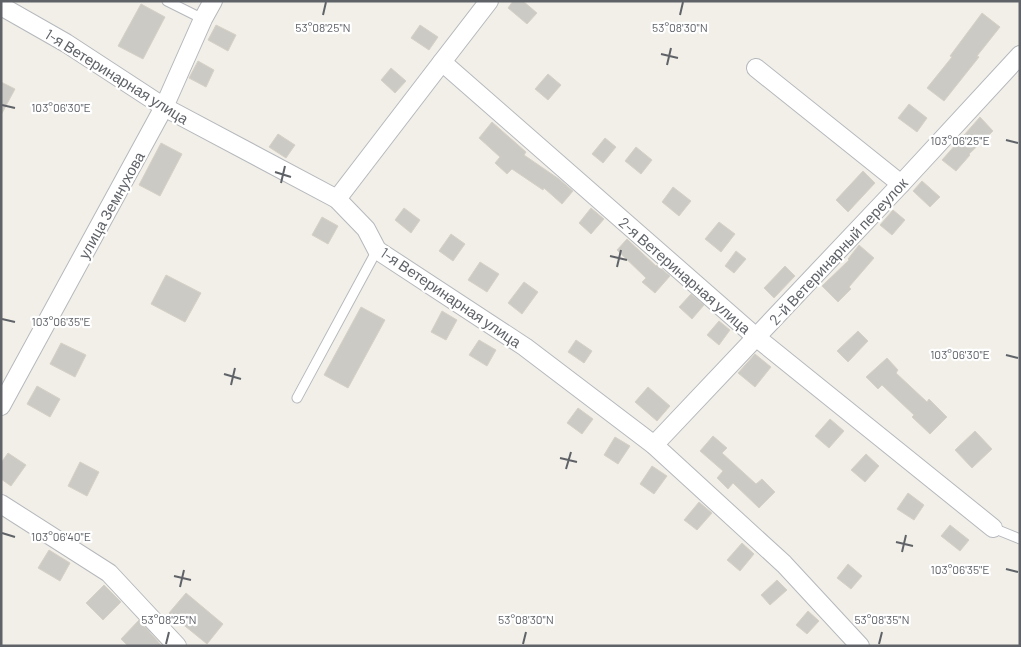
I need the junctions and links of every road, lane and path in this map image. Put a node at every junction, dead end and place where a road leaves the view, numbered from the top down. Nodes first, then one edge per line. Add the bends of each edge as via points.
1 (167, 1) edge
2 (213, 1) edge
3 (489, 1) edge
4 (4, 13) edge
5 (203, 19) junction
6 (1020, 55) edge
7 (442, 62) junction
8 (756, 68) dead end
9 (164, 107) junction
10 (901, 184) junction
11 (337, 199) junction
12 (378, 250) junction
13 (756, 337) junction
14 (297, 398) dead end
15 (1, 406) edge
16 (654, 445) junction
17 (1, 504) edge
18 (994, 528) joint
19 (1020, 539) edge
20 (176, 646) edge
21 (860, 646) edge

1 - 5 lane
2 - 5 street, улица Земнухова
3 - 7 street
4 - 9 street, 1-я Ветеринарная улица via 66,44
5 - 9 street, улица Земнухова
6 - 10 street, 2-й Ветеринарный переулок
7 - 11 street
7 - 13 street, 2-я Ветеринарная улица
8 - 10 street
9 - 11 street, 1-я Ветеринарная улица
9 - 15 street, улица Земнухова
10 - 13 street, 2-й Ветеринарный переулок
11 - 12 street, 1-я Ветеринарная улица via 366,229
12 - 14 lane
12 - 16 street, 1-я Ветеринарная улица via 525,347
13 - 16 street, 2-й Ветеринарный переулок
13 - 18 street, 2-я Ветеринарная улица
16 - 21 street, 1-я Ветеринарная улица via 784,564
17 - 20 street via 108,573
18 - 19 lane

